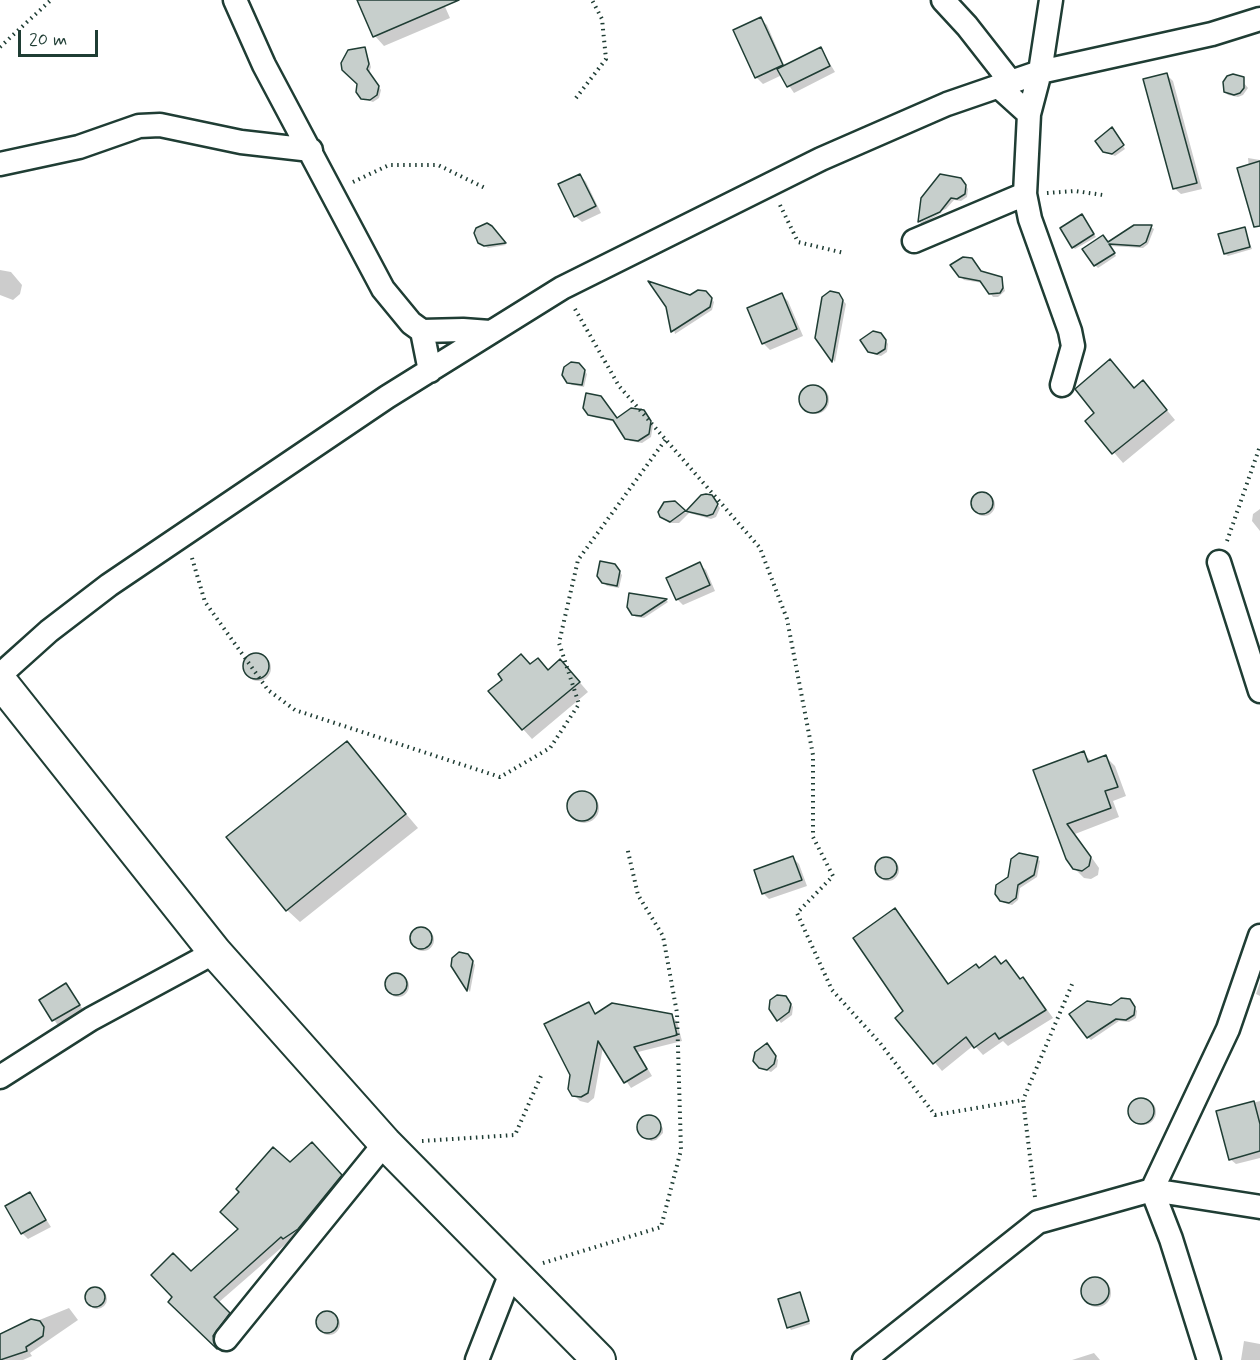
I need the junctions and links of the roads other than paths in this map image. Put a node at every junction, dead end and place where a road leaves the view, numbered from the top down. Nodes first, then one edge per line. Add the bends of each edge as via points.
1 (235, 0) edge
2 (943, 0) edge
3 (1051, 0) edge
4 (1260, 19) edge
5 (1040, 72) junction
6 (1004, 83) junction
7 (1029, 114) junction
8 (311, 150) junction
9 (0, 164) edge
10 (1025, 194) junction
11 (914, 241) dead end
12 (422, 331) junction
13 (490, 332) junction
14 (430, 370) junction
15 (1062, 385) dead end
16 (1219, 562) road end
17 (0, 675) edge
18 (0, 681) edge
19 (1260, 691) edge
20 (1260, 936) edge
21 (215, 952) junction
22 (0, 1077) edge
23 (385, 1143) junction
24 (1152, 1190) junction
25 (1260, 1208) edge
26 (511, 1273) junction
27 (226, 1339) dead end
28 (477, 1360) edge
29 (599, 1360) edge
30 (864, 1360) edge
31 (1209, 1360) edge

1 - 8 street via 264,65
2 - 6 street via 967,26
3 - 5 street
4 - 5 street via 1212,34
5 - 6 street
5 - 7 street
6 - 7 street
6 - 13 street via 821,159 562,288
7 - 10 street
8 - 9 street via 241,142 160,125 139,126 78,147
8 - 12 street via 383,289
10 - 11 street
10 - 15 street via 1073,346
12 - 13 street
12 - 14 street
13 - 14 street
14 - 17 street via 109,585
16 - 19 street
18 - 21 street
20 - 24 street via 1228,1029
21 - 22 street via 91,1019
21 - 23 street
23 - 26 street
23 - 27 street
24 - 25 street
24 - 30 street via 1038,1222
24 - 31 street
26 - 28 street
26 - 29 street

